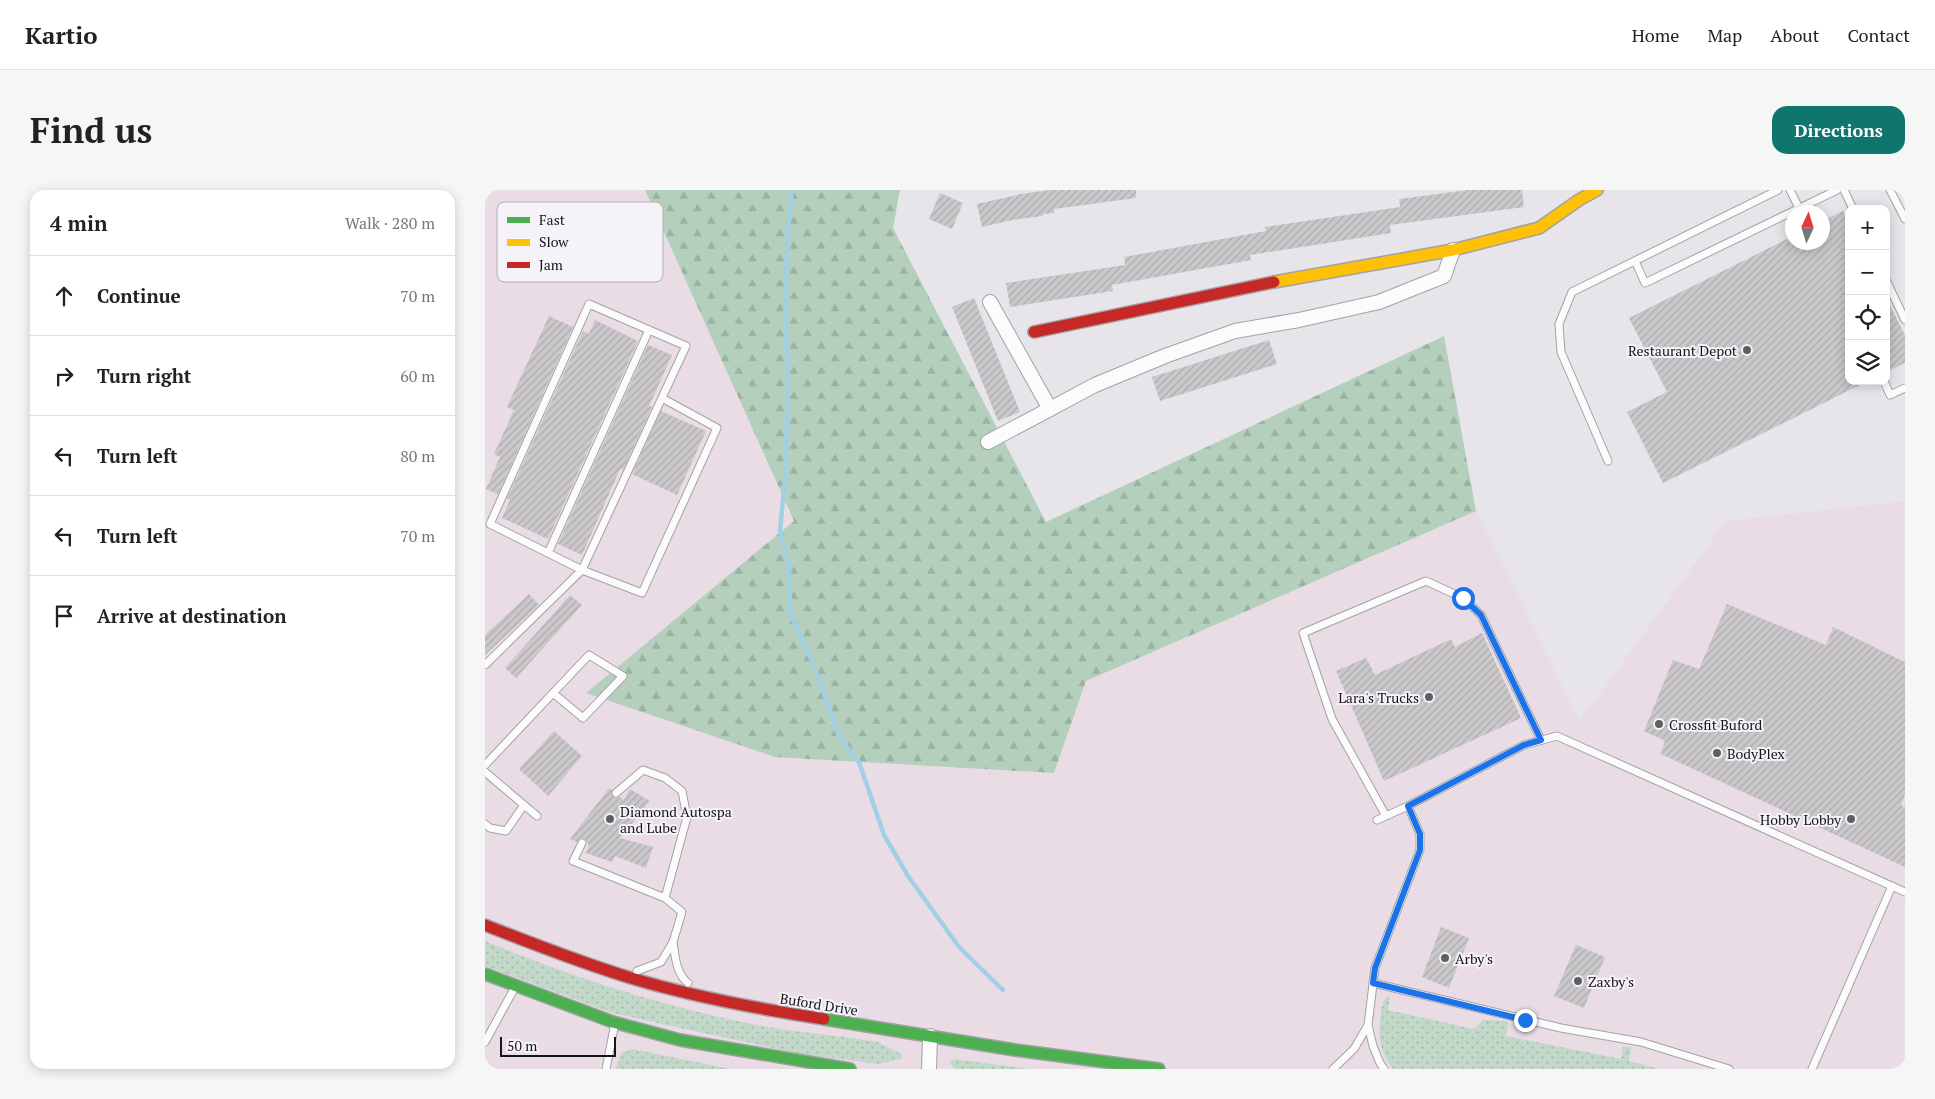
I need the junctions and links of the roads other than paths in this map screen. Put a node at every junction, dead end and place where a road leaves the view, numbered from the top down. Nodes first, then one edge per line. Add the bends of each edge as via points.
1 (1597, 190) edge
2 (1778, 190) edge
3 (1790, 190) edge
4 (1837, 190) edge
5 (1844, 190) edge
6 (1890, 190) edge
7 (1798, 205) edge
8 (1809, 205) edge
9 (1851, 205) edge
10 (1785, 217) edge
11 (1905, 219) edge
12 (1453, 250) junction
13 (1635, 261) junction
14 (1890, 288) edge
15 (990, 302) dead end
16 (1905, 320) edge
17 (649, 330) junction
18 (1034, 332) dead end
19 (1886, 385) edge
20 (1905, 388) edge
21 (662, 398) junction
22 (1050, 409) junction
23 (987, 442) dead end
24 (1608, 461) dead end
25 (549, 554) junction
26 (582, 570) junction
27 (485, 665) edge
28 (553, 693) junction
29 (1541, 740) junction
30 (485, 765) edge
31 (485, 772) edge
32 (616, 794) dead end
33 (524, 805) junction
34 (1408, 806) junction
35 (537, 816) dead end
36 (1386, 816) junction
37 (1377, 820) dead end
38 (485, 824) edge
39 (582, 843) dead end
40 (1892, 886) junction
41 (1905, 892) edge
42 (665, 898) junction
43 (485, 925) edge
44 (673, 942) junction
45 (485, 974) edge
46 (619, 974) junction
47 (1373, 983) junction
48 (515, 986) junction
49 (709, 997) junction
50 (615, 1022) junction
51 (1368, 1026) junction
52 (930, 1036) junction
53 (485, 1042) edge
54 (606, 1069) edge
55 (850, 1069) edge
56 (929, 1069) edge
57 (1159, 1069) edge
58 (1333, 1069) edge
59 (1384, 1069) edge
60 (1729, 1069) edge
61 (1812, 1069) edge

1 - 12 main road via 1539,228
2 - 13 lane
3 - 7 lane
4 - 8 lane
5 - 9 lane
6 - 11 lane
10 - 13 lane via 1645,283
12 - 18 main road via 1251,286
12 - 22 street via 1444,276 1379,302 1235,331 1095,385
13 - 24 lane via 1571,292 1559,324 1561,352
14 - 16 lane
15 - 22 street
17 - 21 lane via 686,346
17 - 25 lane
17 - 25 lane via 589,304 490,524
19 - 20 lane via 1890,394
21 - 26 lane
21 - 26 lane via 717,428 642,593
22 - 23 street
25 - 26 lane
26 - 27 lane
28 - 28 lane via 589,655 623,676 583,718
28 - 30 lane
29 - 34 lane via 1524,745
29 - 36 lane via 1481,615 1463,598 1427,581 1303,633 1332,720
29 - 40 lane via 1557,736
31 - 33 lane
32 - 42 lane via 643,770 665,778 682,791 687,817
33 - 35 lane
33 - 38 lane via 505,830
34 - 36 lane
34 - 47 lane via 1420,834 1420,850 1375,968
36 - 37 lane
39 - 42 lane via 573,861
40 - 41 lane
40 - 61 lane
42 - 44 lane via 682,912
43 - 46 main road, Buford Drive
44 - 46 lane via 661,962
44 - 49 lane via 683,979
45 - 48 main road
46 - 49 main road, Buford Drive
47 - 51 lane
47 - 60 lane via 1561,1028 1641,1042
48 - 50 main road
48 - 53 lane
49 - 52 main road, Buford Drive via 786,1014
50 - 54 lane
50 - 55 main road via 680,1040
51 - 58 lane via 1354,1050
51 - 59 lane
52 - 56 street
52 - 57 main road, Buford Drive

